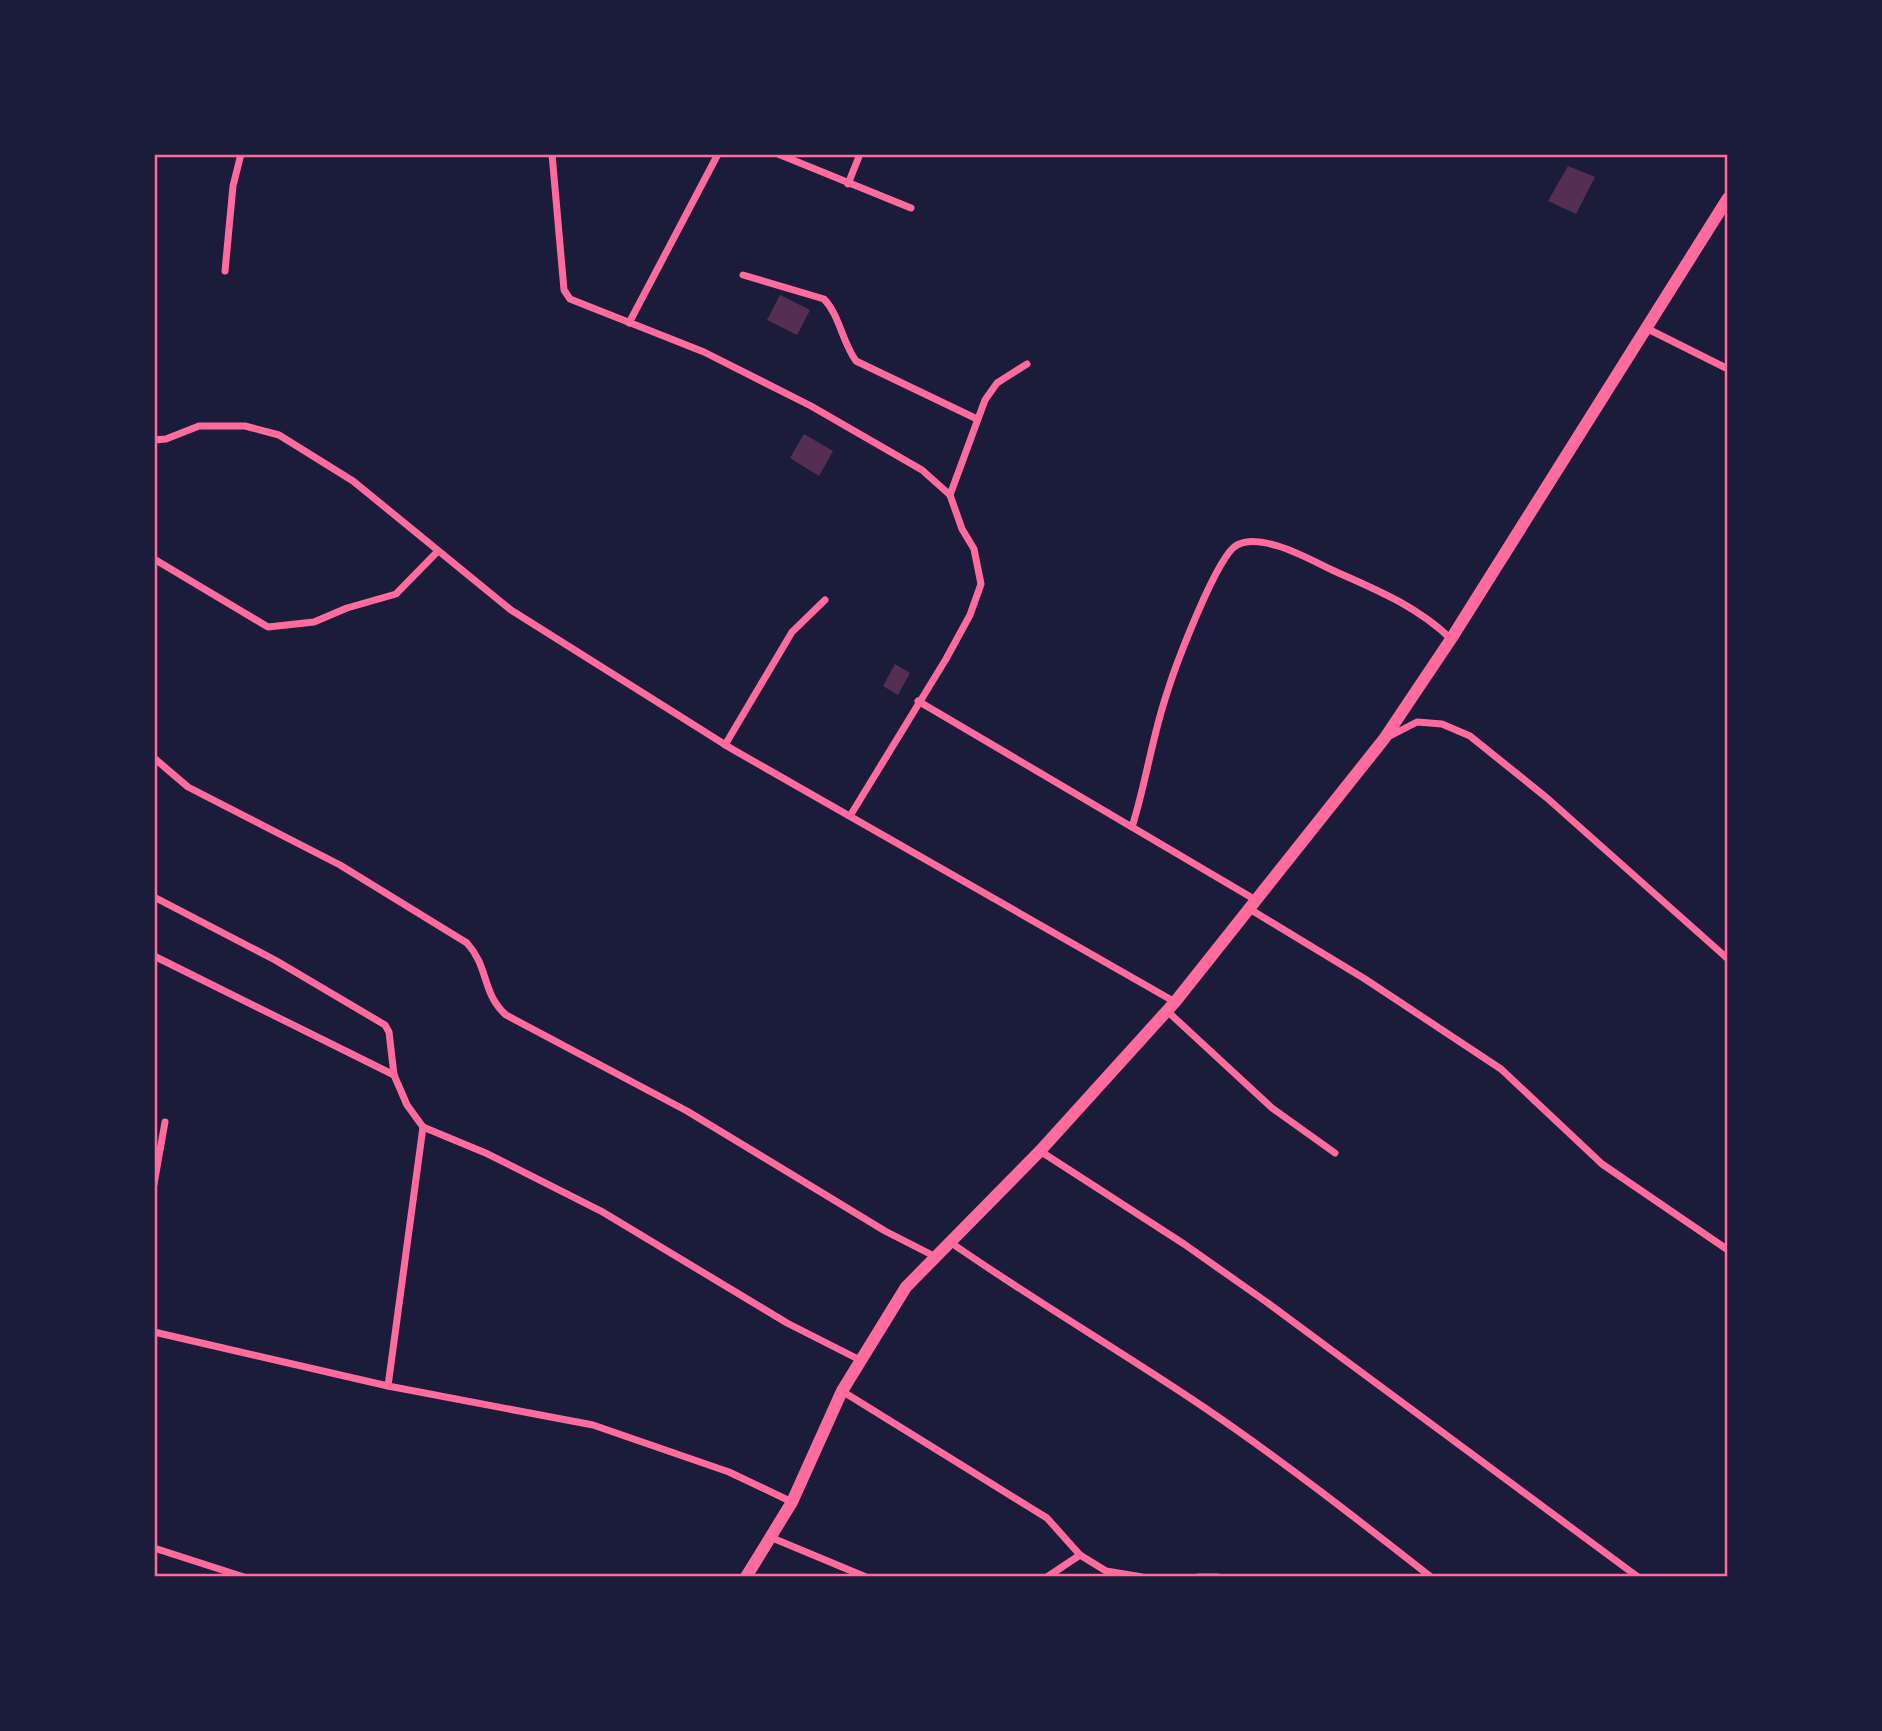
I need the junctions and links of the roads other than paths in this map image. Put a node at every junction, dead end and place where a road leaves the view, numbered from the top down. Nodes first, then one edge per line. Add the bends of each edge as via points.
1 (241, 154) edge
2 (552, 154) edge
3 (718, 154) edge
4 (778, 154) edge
5 (860, 154) edge
6 (848, 184) junction
7 (1728, 198) edge
8 (911, 208) dead end
9 (225, 271) dead end
10 (743, 275) dead end
11 (629, 323) junction
12 (1646, 328) junction
13 (1027, 364) dead end
14 (1728, 369) edge
15 (977, 419) junction
16 (154, 440) edge
17 (950, 495) junction
18 (439, 551) junction
19 (154, 559) edge
20 (825, 600) dead end
21 (1451, 639) junction
22 (918, 701) junction
23 (1384, 739) junction
24 (725, 744) junction
25 (154, 758) edge
26 (850, 816) junction
27 (1132, 827) junction
28 (154, 897) edge
29 (1251, 904) junction
30 (154, 956) edge
31 (1728, 959) edge
32 (1170, 1006) junction
33 (394, 1075) junction
34 (165, 1122) dead end
35 (423, 1127) junction
36 (1040, 1151) junction
37 (1335, 1153) dead end
38 (154, 1184) edge
39 (948, 1241) junction
40 (1728, 1250) edge
41 (934, 1256) junction
42 (154, 1332) edge
43 (862, 1361) junction
44 (388, 1386) junction
45 (842, 1391) junction
46 (792, 1502) junction
47 (770, 1537) junction
48 (154, 1548) edge
49 (1080, 1555) junction
50 (1107, 1574) edge
51 (244, 1577) edge
52 (746, 1577) edge
53 (866, 1577) edge
54 (1047, 1577) edge
55 (1142, 1577) edge
56 (1198, 1577) edge
57 (1218, 1577) edge
58 (1431, 1577) edge
59 (1638, 1577) edge

1 - 9 street via 233,186
2 - 11 street via 564,290 577,305
3 - 11 street
4 - 6 street
5 - 6 street
6 - 8 street
7 - 12 street
10 - 15 street via 824,299 856,361
11 - 17 street via 704,352 811,406 922,470
12 - 14 street
12 - 21 street
13 - 15 street via 997,383
15 - 17 street
16 - 18 street via 198,426 246,426 279,435 353,481
17 - 22 street via 974,550 981,584 970,615
18 - 19 street via 396,593 314,622 268,627
18 - 24 street via 511,610
20 - 24 street via 792,632
21 - 23 street
21 - 27 street via 1429,617 1296,553 1258,541 1237,544 1224,556 1213,578 1167,692
22 - 26 street
22 - 27 street
23 - 29 street
23 - 31 street via 1417,722 1442,724 1470,736
24 - 26 street
25 - 41 street via 188,787 340,865 467,943 480,957 491,998 506,1015 687,1111
26 - 32 street
27 - 29 street
28 - 33 street via 377,1019 389,1032
29 - 32 street
29 - 40 street via 1493,1062 1625,1183
30 - 33 street
32 - 36 street
32 - 37 street via 1272,1108
33 - 35 street
34 - 38 street
35 - 43 street via 601,1211 787,1323
35 - 44 street
36 - 39 street
36 - 59 street via 1265,1301
39 - 41 street
39 - 58 street via 1205,1408
41 - 43 street via 906,1287
42 - 44 street
43 - 45 street
44 - 46 street via 593,1425 729,1472
45 - 46 street
45 - 49 street via 1047,1518
46 - 47 street
47 - 52 street
47 - 53 street
48 - 51 street
49 - 50 street
49 - 54 street
50 - 55 street
56 - 57 street

